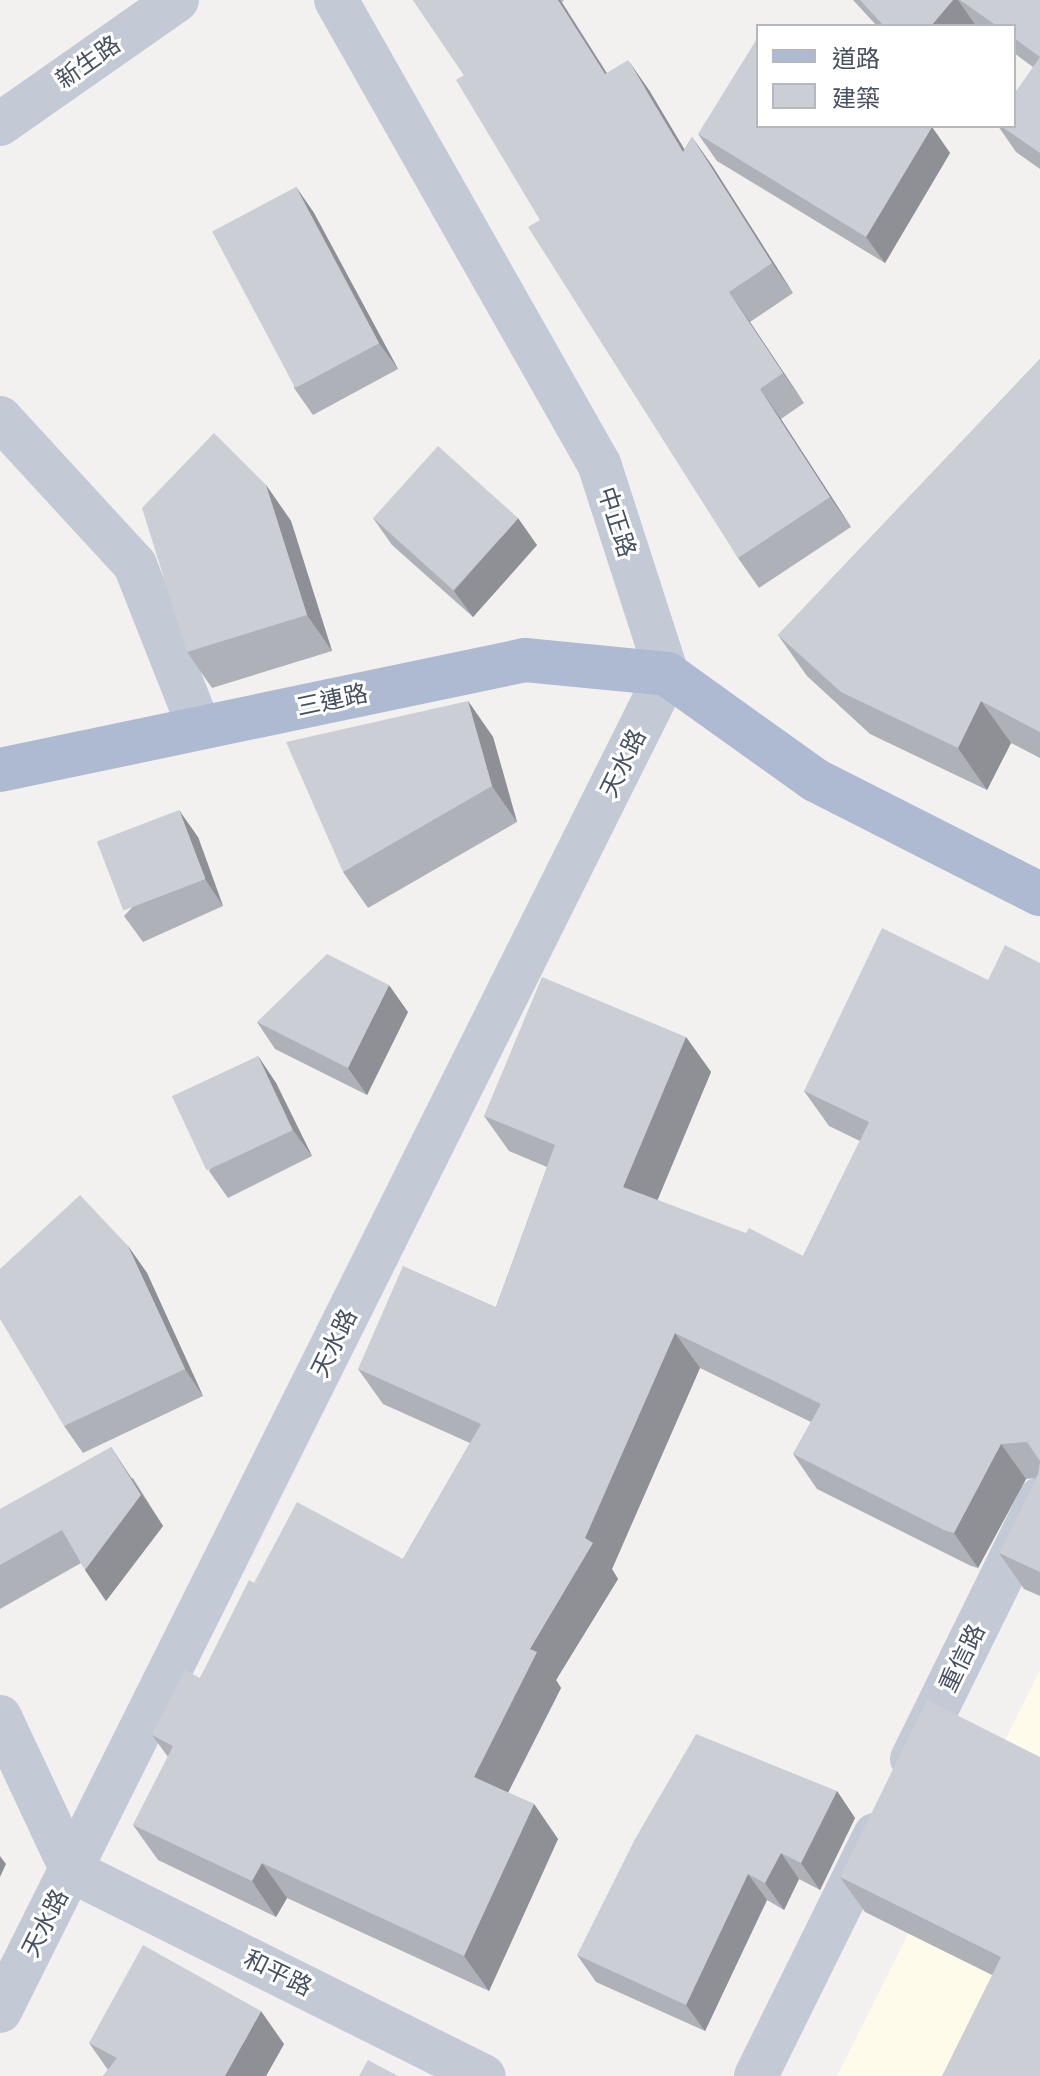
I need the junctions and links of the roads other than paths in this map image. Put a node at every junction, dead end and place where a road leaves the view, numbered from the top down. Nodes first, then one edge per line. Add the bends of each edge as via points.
1 (177, 0) edge
2 (336, 0) edge
3 (0, 124) edge
4 (0, 418) edge
5 (667, 674) junction
6 (199, 727) junction
7 (0, 770) edge
8 (1040, 894) edge
9 (1040, 1499) edge
10 (0, 1717) edge
11 (72, 1871) junction
12 (0, 2011) edge
13 (484, 2076) edge
14 (756, 2076) edge

1 - 3 street, 新生路
2 - 5 street, 中正路 via 599,464
4 - 6 street via 135,565
5 - 6 main road, 三連路 via 525,660
5 - 8 main road via 815,780
5 - 11 street, 天水路
6 - 7 main road, 三連路
9 - 14 street, 重信路
10 - 11 street
11 - 12 street, 天水路
11 - 13 street, 和平路

